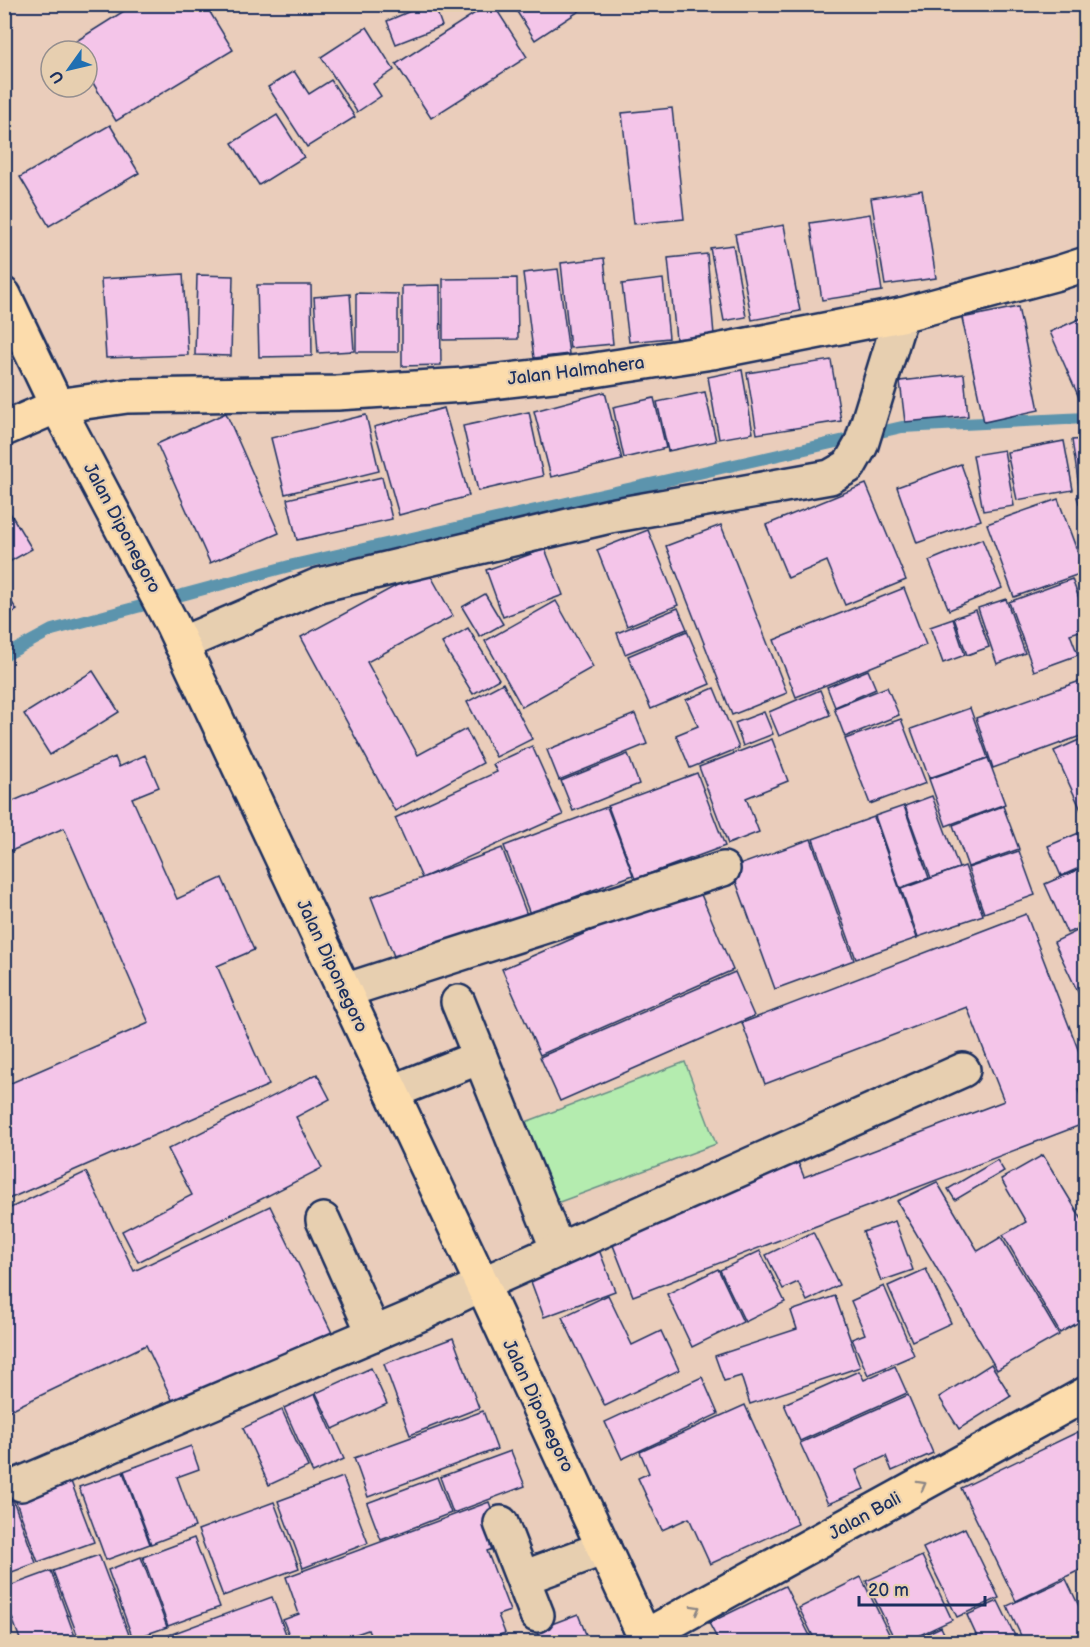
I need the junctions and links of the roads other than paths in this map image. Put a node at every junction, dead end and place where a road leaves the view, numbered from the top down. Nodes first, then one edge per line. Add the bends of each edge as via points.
1 (1086, 264) edge
2 (4, 295) edge
3 (901, 315) junction
4 (57, 406) junction
5 (4, 429) edge
6 (177, 634) junction
7 (723, 869) dead end
8 (344, 991) junction
9 (458, 1002) dead end
10 (480, 1057) junction
11 (963, 1070) dead end
12 (392, 1092) junction
13 (323, 1220) dead end
14 (558, 1250) junction
15 (482, 1284) junction
16 (374, 1334) junction
17 (1086, 1394) edge
18 (21, 1484) dead end
19 (501, 1523) dead end
20 (604, 1548) junction
21 (523, 1578) junction
22 (537, 1615) dead end
23 (646, 1640) edge

1 - 3 main road, Jalan Halmahera
2 - 4 main road, Jalan Diponegoro
3 - 4 main road, Jalan Halmahera via 712,352 464,385 337,393 127,396
3 - 6 street via 866,432 849,466 830,477 610,516 319,585
4 - 5 main road, Jalan Halmahera
4 - 6 main road, Jalan Diponegoro
6 - 8 main road, Jalan Diponegoro
7 - 8 street
8 - 12 main road, Jalan Diponegoro
9 - 10 street
10 - 12 street
10 - 14 street
11 - 14 street
12 - 15 main road, Jalan Diponegoro
13 - 16 street
14 - 15 street
15 - 16 street
15 - 20 main road, Jalan Diponegoro
16 - 18 street
23 -> 17 main road, Jalan Bali
19 - 21 street
20 - 21 street
20 - 23 main road, Jalan Diponegoro
21 - 22 street

